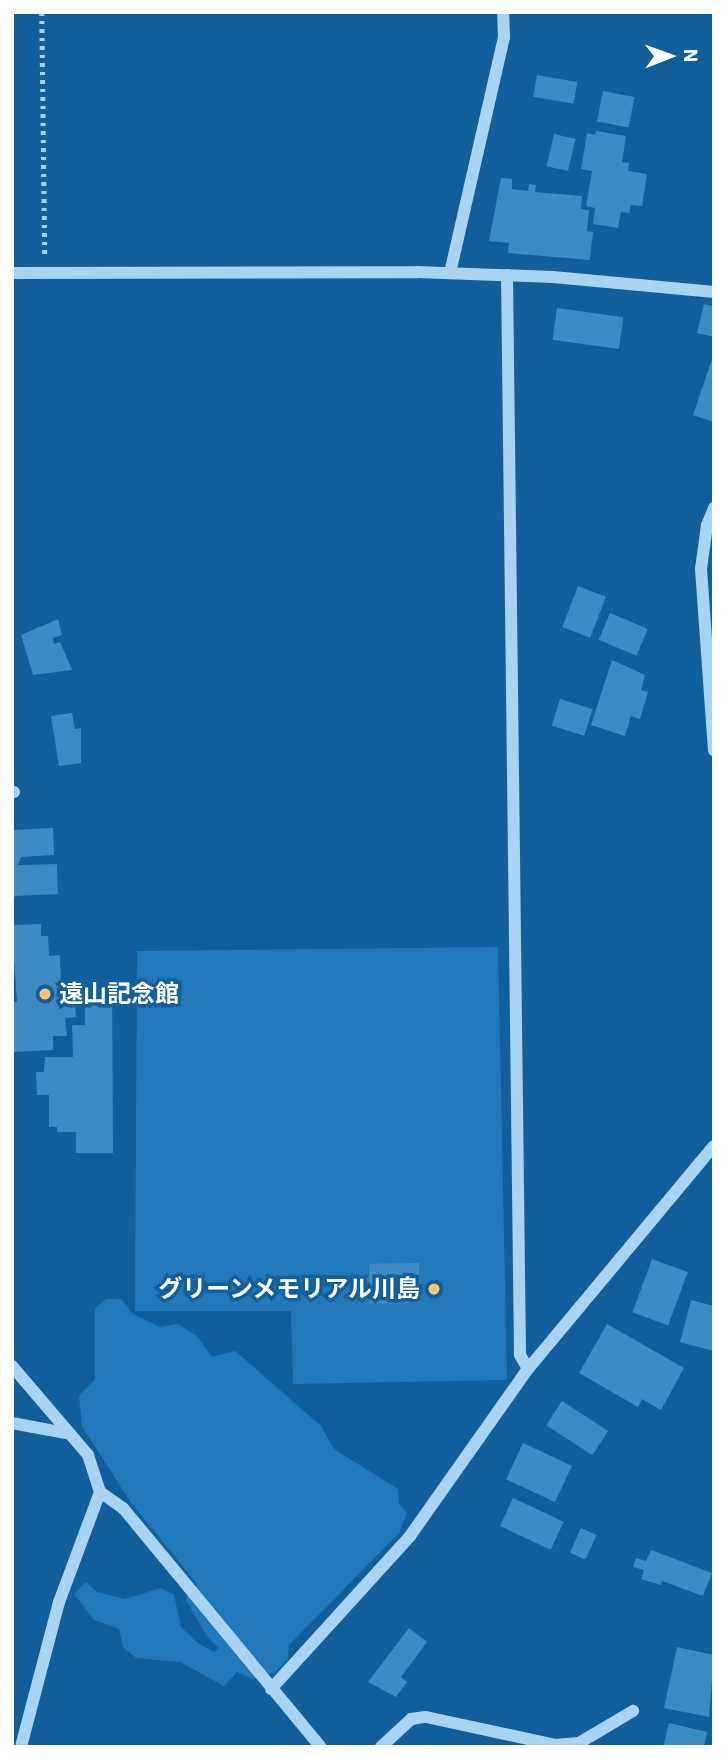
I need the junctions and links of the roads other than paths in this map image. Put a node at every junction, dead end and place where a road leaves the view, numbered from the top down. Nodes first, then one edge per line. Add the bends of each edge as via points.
1 (503, 12) edge
2 (12, 273) edge
3 (450, 273) junction
4 (507, 275) junction
5 (714, 292) edge
6 (714, 508) edge
7 (708, 594) edge
8 (714, 751) edge
9 (714, 1146) edge
10 (12, 1366) edge
11 (528, 1369) junction
12 (12, 1423) edge
13 (70, 1433) junction
14 (100, 1492) junction
15 (271, 1689) junction
16 (633, 1711) dead end
17 (21, 1747) edge
18 (321, 1747) edge
19 (381, 1747) edge

1 - 3 street via 504,37
2 - 3 street
3 - 4 street
4 - 5 street
4 - 11 street via 520,1355
6 - 7 street via 706,525
7 - 8 street
9 - 11 street
10 - 13 street
11 - 15 street via 410,1536
12 - 13 street
13 - 14 street via 88,1455
14 - 15 street via 123,1508
14 - 17 street via 59,1602
15 - 18 street
16 - 19 street via 579,1743 555,1745 426,1717 411,1719

